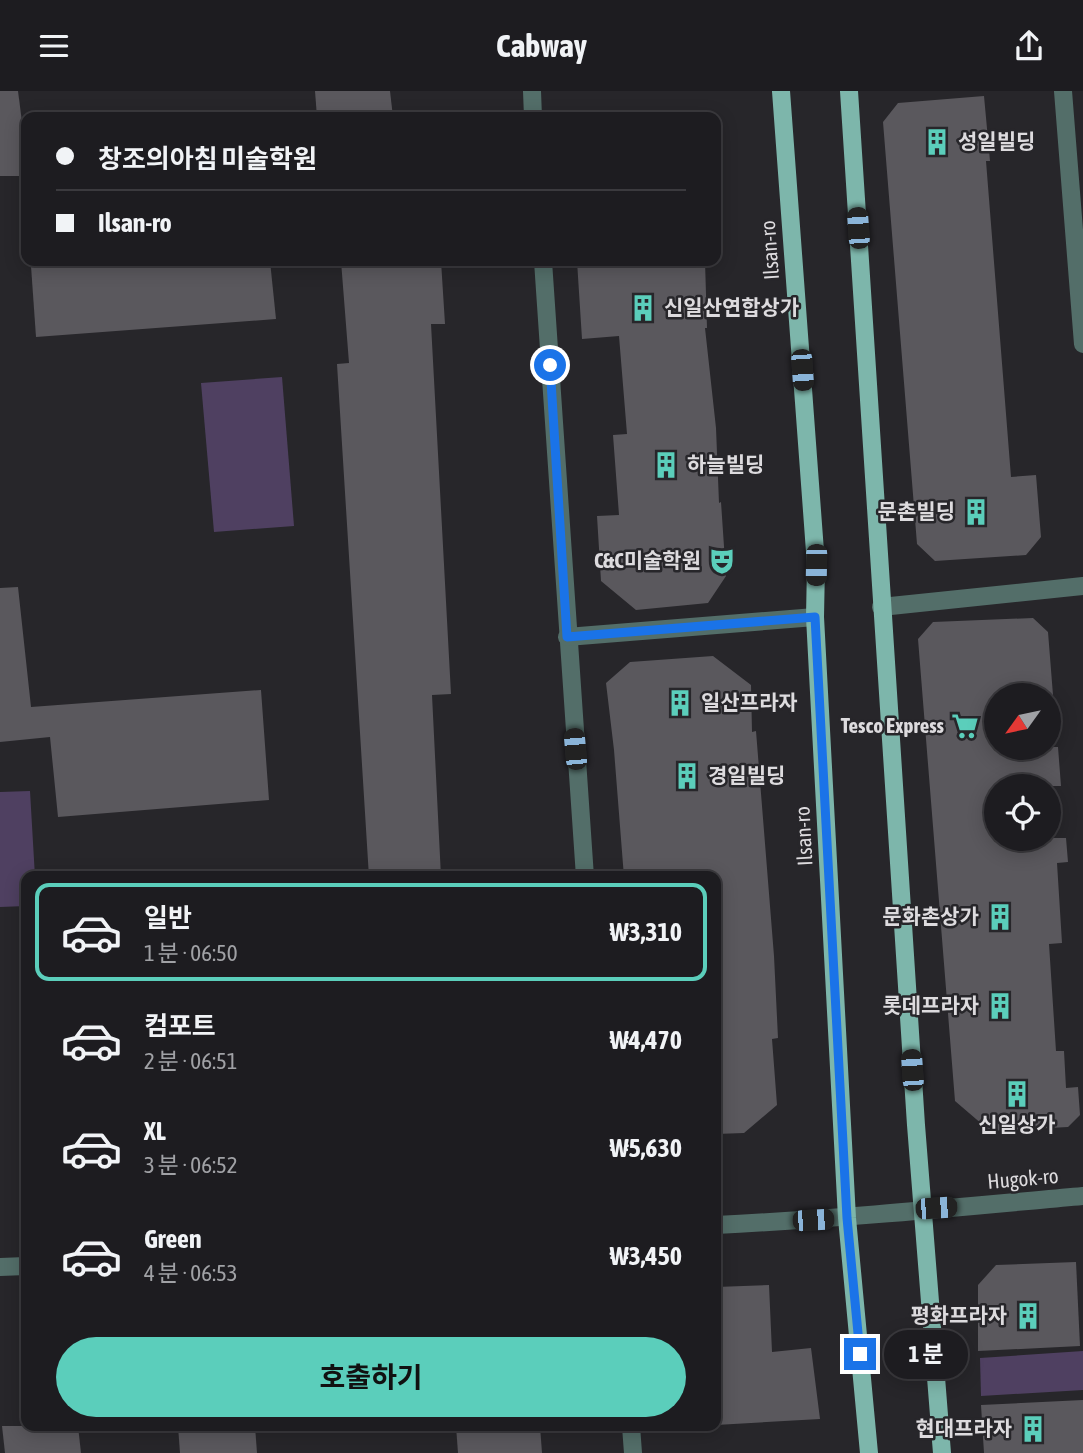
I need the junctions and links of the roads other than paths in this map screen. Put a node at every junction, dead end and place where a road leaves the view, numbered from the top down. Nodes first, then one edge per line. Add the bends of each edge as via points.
1 (532, 91) edge
2 (781, 91) edge
3 (849, 91) edge
4 (1063, 91) edge
5 (533, 112) edge
6 (543, 266) edge
7 (1083, 344) edge
8 (1083, 586) edge
9 (881, 607) junction
10 (815, 617) junction
11 (567, 637) junction
12 (585, 871) edge
13 (1083, 1196) edge
14 (921, 1209) junction
15 (847, 1218) junction
16 (721, 1225) edge
17 (21, 1266) edge
18 (0, 1267) edge
19 (631, 1431) edge
20 (633, 1453) edge
21 (869, 1453) edge
22 (942, 1453) edge

1 - 5 street
2 - 10 main road, Ilsan-ro via 816,565
3 - 9 main road
4 - 7 street
6 - 11 street
8 - 9 street
9 - 14 main road
10 - 11 street
10 - 15 main road, Ilsan-ro
11 - 12 street
13 - 14 street, Hugok-ro
14 - 15 street, Hugok-ro
14 - 22 main road
15 - 16 street, Hugok-ro
15 - 21 main road, Ilsan-ro
17 - 18 street
19 - 20 street

